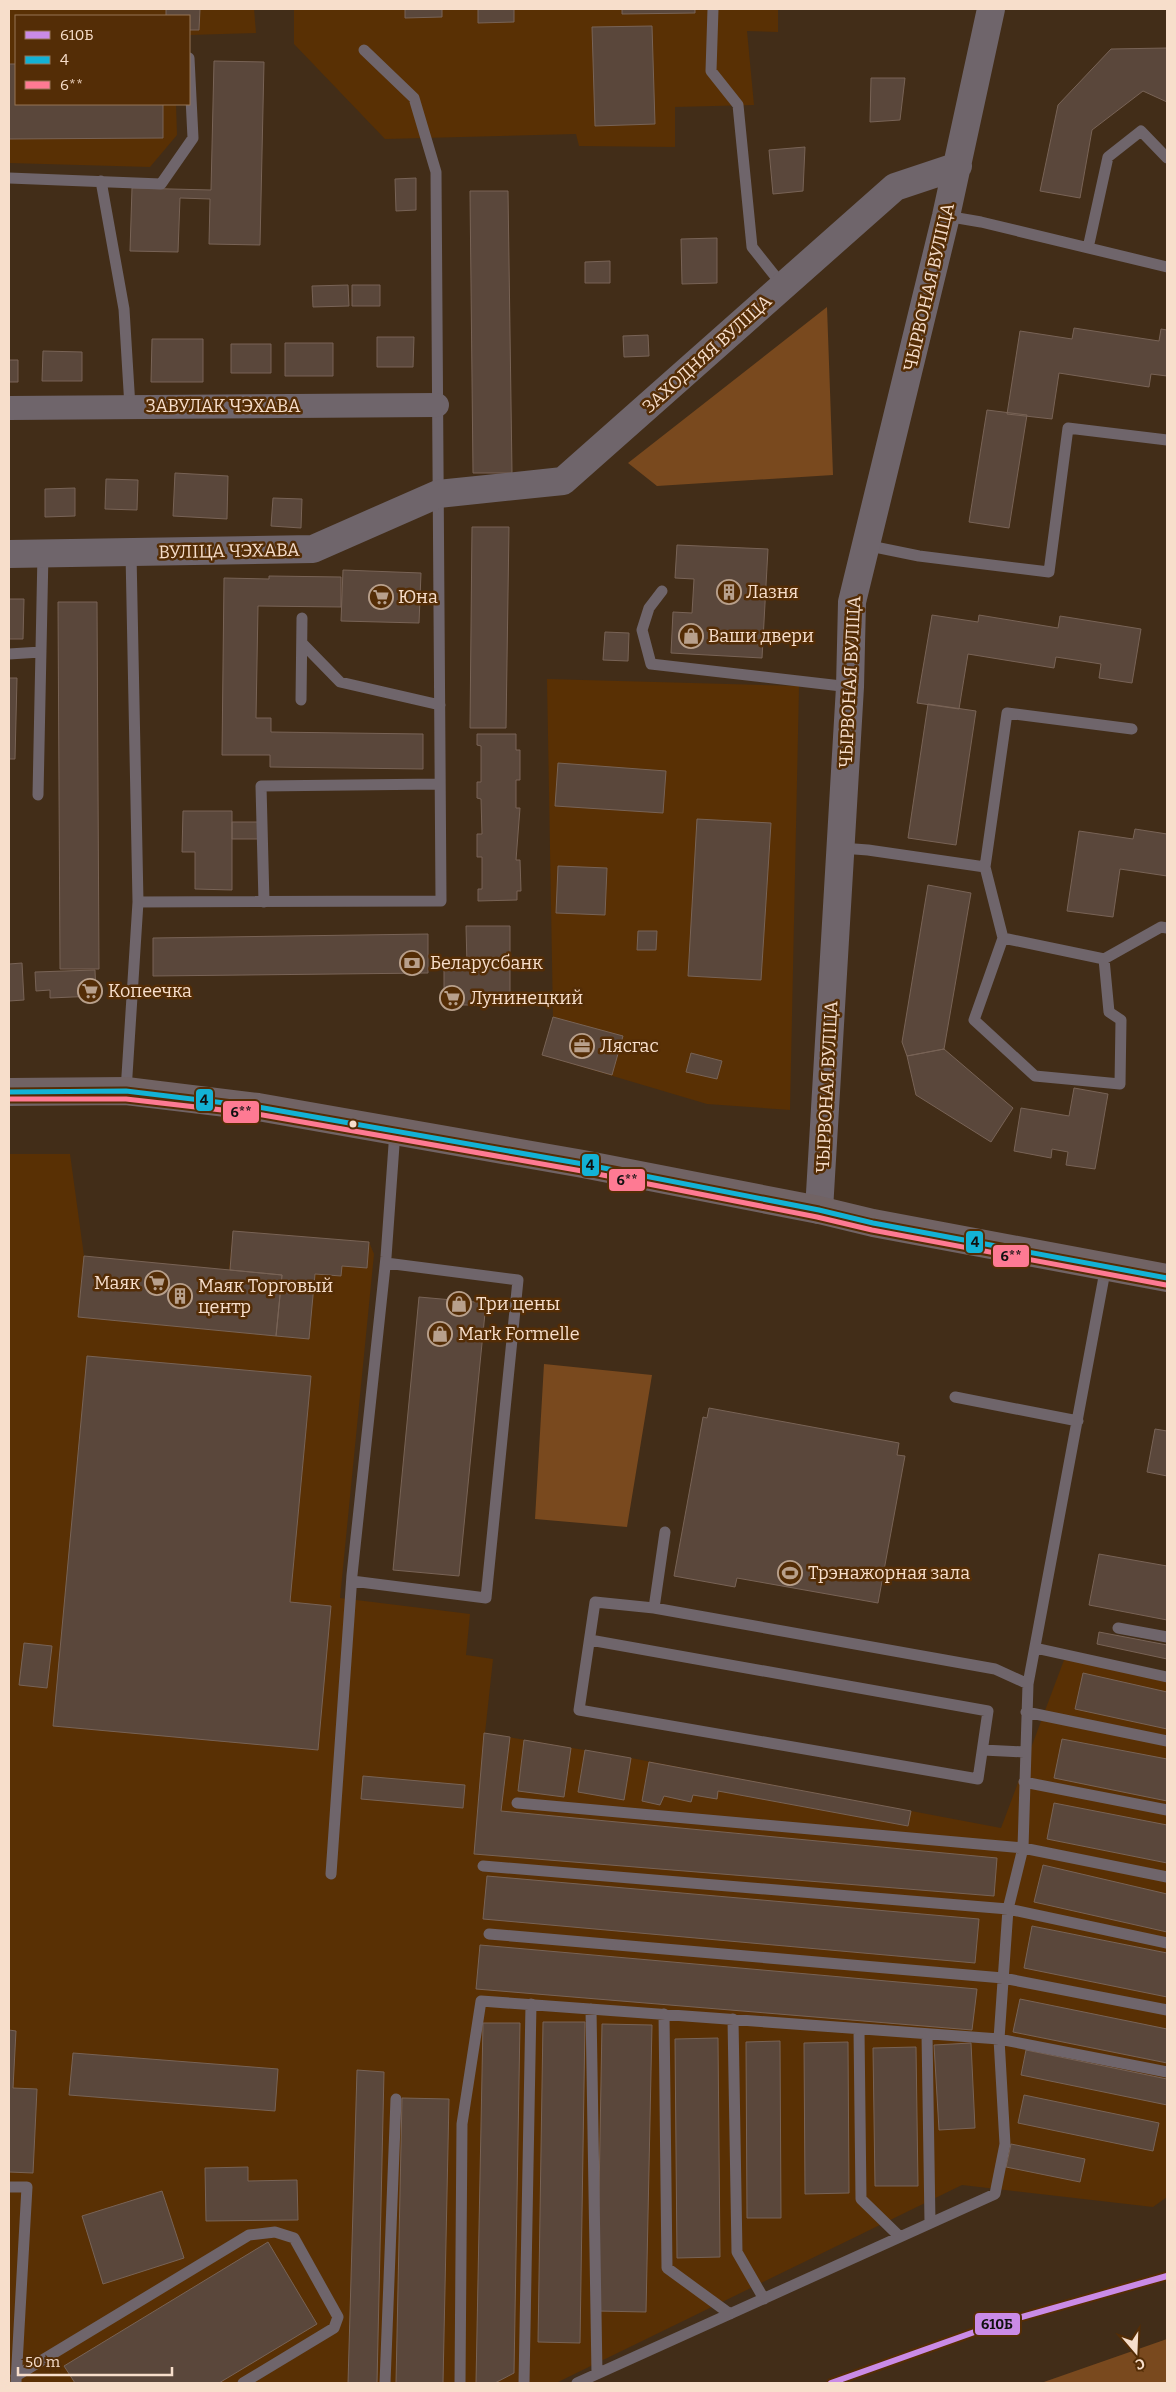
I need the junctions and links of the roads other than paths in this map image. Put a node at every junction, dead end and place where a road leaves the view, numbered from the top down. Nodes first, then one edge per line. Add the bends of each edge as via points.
1 (713, 9) edge
2 (991, 9) edge
3 (364, 50) dead end
4 (190, 78) edge
5 (1167, 158) edge
6 (958, 166) junction
7 (9, 178) edge
8 (101, 181) junction
9 (946, 216) junction
10 (1088, 248) junction
11 (1167, 266) edge
12 (783, 286) junction
13 (438, 405) junction
14 (130, 407) junction
15 (9, 408) edge
16 (1167, 440) edge
17 (438, 494) junction
18 (864, 545) junction
19 (42, 553) junction
20 (131, 553) junction
21 (9, 554) edge
22 (662, 591) dead end
23 (302, 618) dead end
24 (302, 644) junction
25 (41, 652) junction
26 (9, 654) edge
27 (850, 687) junction
28 (301, 700) dead end
29 (440, 705) junction
30 (1132, 729) dead end
31 (440, 784) junction
32 (38, 795) dead end
33 (841, 848) junction
34 (984, 867) junction
35 (138, 902) junction
36 (264, 902) junction
37 (1167, 928) edge
38 (1003, 938) junction
39 (1104, 959) junction
40 (9, 1092) edge
41 (126, 1092) junction
42 (395, 1131) junction
43 (819, 1210) junction
44 (386, 1263) junction
45 (1106, 1266) junction
46 (1167, 1278) edge
47 (955, 1397) dead end
48 (1078, 1421) junction
49 (665, 1532) dead end
50 (352, 1581) junction
51 (654, 1608) junction
52 (1118, 1628) dead end
53 (1167, 1637) edge
54 (590, 1640) junction
55 (1035, 1648) junction
56 (1167, 1677) edge
57 (1028, 1684) junction
58 (1026, 1712) junction
59 (1167, 1741) edge
60 (984, 1750) junction
61 (1024, 1752) junction
62 (1024, 1782) junction
63 (517, 1803) dead end
64 (1167, 1810) edge
65 (1023, 1848) junction
66 (482, 1866) dead end
67 (331, 1874) dead end
68 (1167, 1877) edge
69 (1008, 1909) junction
70 (489, 1934) dead end
71 (1167, 1943) edge
72 (1003, 1978) junction
73 (532, 2004) junction
74 (591, 2009) junction
75 (1167, 2010) edge
76 (664, 2014) junction
77 (733, 2019) junction
78 (859, 2029) junction
79 (927, 2034) junction
80 (998, 2039) junction
81 (1167, 2072) edge
82 (396, 2099) dead end
83 (9, 2187) edge
84 (930, 2224) junction
85 (900, 2237) junction
86 (764, 2298) junction
87 (730, 2314) junction
88 (596, 2374) junction
89 (16, 2379) edge
90 (243, 2383) edge
91 (385, 2383) edge
92 (460, 2383) edge
93 (524, 2383) edge
94 (577, 2383) edge

1 - 12 lane via 711,71 738,105 752,247
2 - 6 street, ЧЫРВОНАЯ ВУЛІЦА
3 - 13 lane via 414,98 436,172
4 - 8 lane via 193,138 161,184
5 - 10 lane via 1141,131 1108,157
6 - 9 street, ЧЫРВОНАЯ ВУЛІЦА
6 - 12 street, ЗАХОДНЯЯ ВУЛІЦА via 895,187
7 - 8 lane
8 - 14 lane via 124,309
9 - 10 lane
9 - 18 street, ЧЫРВОНАЯ ВУЛІЦА via 878,504
10 - 11 lane
12 - 17 street, ЗАХОДНЯЯ ВУЛІЦА via 563,481
13 - 14 street, ЗАВУЛАК ЧЭХАВА
13 - 17 lane
14 - 15 street, ЗАВУЛАК ЧЭХАВА
16 - 18 lane via 1068,428 1049,572 919,556
17 - 20 street, ВУЛІЦА ЧЭХАВА via 313,549
17 - 29 lane
18 - 27 street, ЧЫРВОНАЯ ВУЛІЦА via 852,602
19 - 20 street, ВУЛІЦА ЧЭХАВА
19 - 21 street, ВУЛІЦА ЧЭХАВА
19 - 25 lane
20 - 35 lane
22 - 27 lane via 649,608 642,630 651,664
23 - 24 lane
24 - 28 lane
24 - 29 lane via 340,682
25 - 26 lane
25 - 32 lane
27 - 33 street, ЧЫРВОНАЯ ВУЛІЦА
29 - 31 lane
30 - 34 lane via 1007,713
31 - 36 lane via 441,901
31 - 36 lane via 261,786
33 - 34 lane
33 - 43 street, ЧЫРВОНАЯ ВУЛІЦА
34 - 38 lane
35 - 36 lane
35 - 41 lane
37 - 39 lane via 1161,927
38 - 39 lane
38 - 39 lane via 974,1020 1035,1076 1120,1084 1121,1020 1109,1012
40 - 41 main road
41 - 42 main road via 258,1107
42 - 43 main road
42 - 44 lane
43 - 45 main road
44 - 50 lane
44 - 50 lane via 518,1280 486,1598
45 - 46 main road
45 - 48 lane
47 - 48 lane
48 - 55 lane
49 - 51 lane
50 - 67 lane
51 - 54 lane via 595,1602
51 - 57 lane via 995,1669
52 - 53 lane
54 - 60 lane via 988,1711
54 - 60 lane via 578,1710 978,1779
55 - 56 lane
55 - 57 lane
57 - 58 lane
58 - 59 lane
58 - 61 lane
60 - 61 lane
61 - 62 lane
62 - 64 lane
62 - 65 lane
63 - 65 lane
65 - 68 lane
65 - 69 lane
66 - 69 lane
69 - 71 lane
69 - 72 lane
70 - 72 lane
72 - 75 lane
72 - 80 lane
73 - 74 lane
73 - 92 lane via 481,2000 462,2124
73 - 93 lane
74 - 76 lane
74 - 88 lane
76 - 77 lane
76 - 87 lane via 667,2268
77 - 78 lane
77 - 86 lane via 737,2252
78 - 79 lane
78 - 85 lane via 861,2199
79 - 80 lane
79 - 84 lane
80 - 81 lane
80 - 84 lane via 1006,2144 995,2194
82 - 91 lane
83 - 89 lane via 27,2187
84 - 85 lane
85 - 86 lane
86 - 87 lane
87 - 88 lane
88 - 94 lane
89 - 90 lane via 249,2235 275,2232 294,2238 338,2317 334,2328

